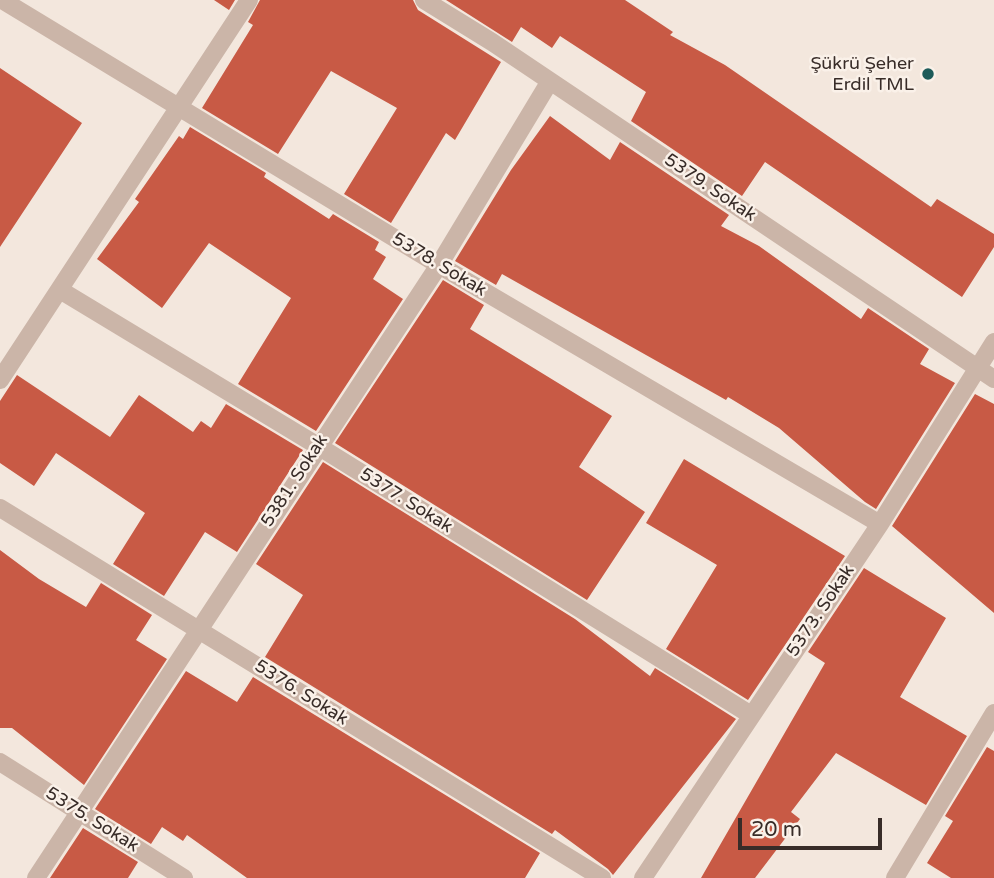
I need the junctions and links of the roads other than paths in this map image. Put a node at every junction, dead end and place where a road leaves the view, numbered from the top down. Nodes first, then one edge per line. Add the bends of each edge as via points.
1 (249, 0) edge
2 (424, 0) edge
3 (1, 1) edge
4 (550, 81) junction
5 (179, 109) junction
6 (439, 265) junction
7 (60, 290) junction
8 (994, 342) edge
9 (977, 368) junction
10 (994, 379) edge
11 (0, 380) edge
12 (318, 446) junction
13 (0, 508) edge
14 (880, 524) junction
15 (198, 630) junction
16 (994, 713) edge
17 (751, 715) junction
18 (0, 762) edge
19 (79, 813) junction
20 (36, 878) edge
21 (184, 878) edge
22 (602, 878) edge
23 (643, 878) edge
24 (895, 878) edge

1 - 5 street
2 - 4 street, 5379. Sokak
3 - 5 street, 5378. Sokak
4 - 6 street, 5381. Sokak
4 - 9 street, 5379. Sokak
5 - 6 street, 5378. Sokak
5 - 7 street
6 - 12 street, 5381. Sokak
6 - 14 street, 5378. Sokak
7 - 11 street
7 - 12 street, 5377. Sokak
8 - 9 street, 5373. Sokak
9 - 10 street, 5379. Sokak
9 - 14 street, 5373. Sokak
12 - 15 street, 5381. Sokak
12 - 17 street, 5377. Sokak
13 - 15 street, 5376. Sokak
14 - 17 street, 5373. Sokak
15 - 19 street, 5381. Sokak
15 - 22 street, 5376. Sokak
16 - 24 street
17 - 23 street, 5373. Sokak
18 - 19 street, 5375. Sokak
19 - 20 street, 5381. Sokak
19 - 21 street, 5375. Sokak

